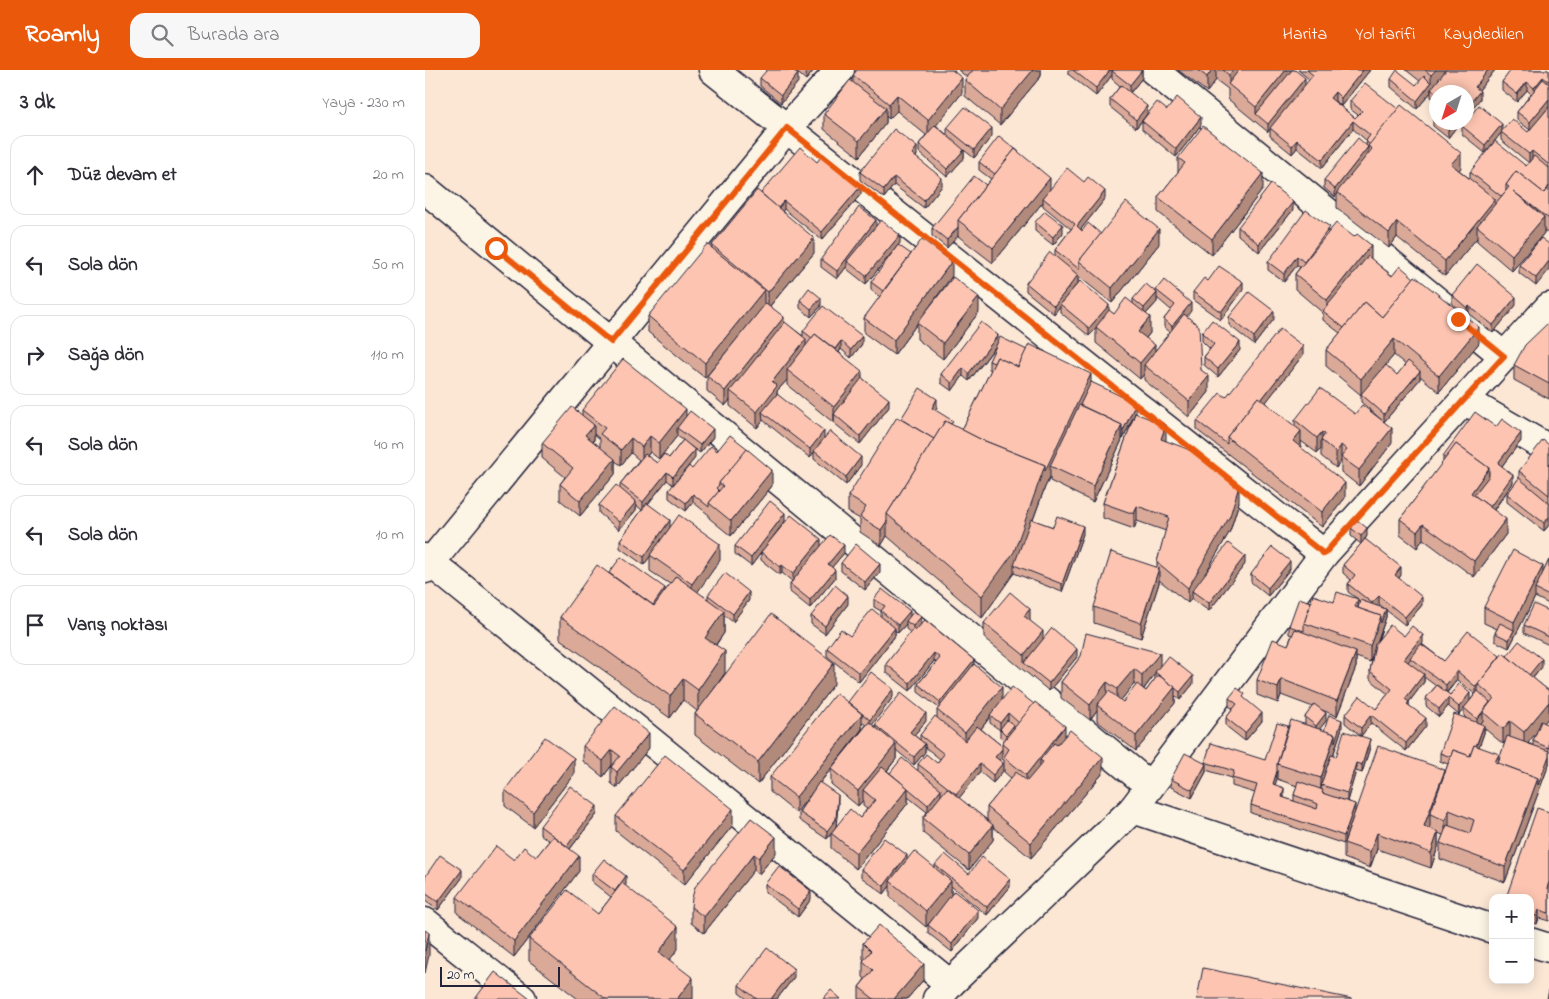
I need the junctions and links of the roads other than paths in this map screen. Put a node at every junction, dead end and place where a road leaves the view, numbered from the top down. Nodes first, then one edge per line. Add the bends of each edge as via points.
1 (713, 70) edge
2 (840, 70) edge
3 (1153, 70) edge
4 (787, 128) junction
5 (425, 189) edge
6 (1549, 307) edge
7 (611, 342) junction
8 (1504, 356) junction
9 (1464, 400) junction
10 (1549, 448) edge
11 (1324, 554) junction
12 (427, 563) edge
13 (1150, 786) junction
14 (1133, 809) junction
15 (425, 922) edge
16 (1489, 929) edge
17 (1534, 943) edge
18 (1549, 948) edge
19 (943, 992) edge
20 (522, 999) edge

1 - 4 street
2 - 4 street
3 - 8 street
4 - 7 street
4 - 11 street
5 - 7 street
6 - 8 street
7 - 12 street
7 - 13 street
8 - 9 street
9 - 10 street
9 - 11 street
11 - 13 street
12 - 19 street
13 - 14 street
14 - 16 street
14 - 19 street
15 - 20 street
17 - 18 street

